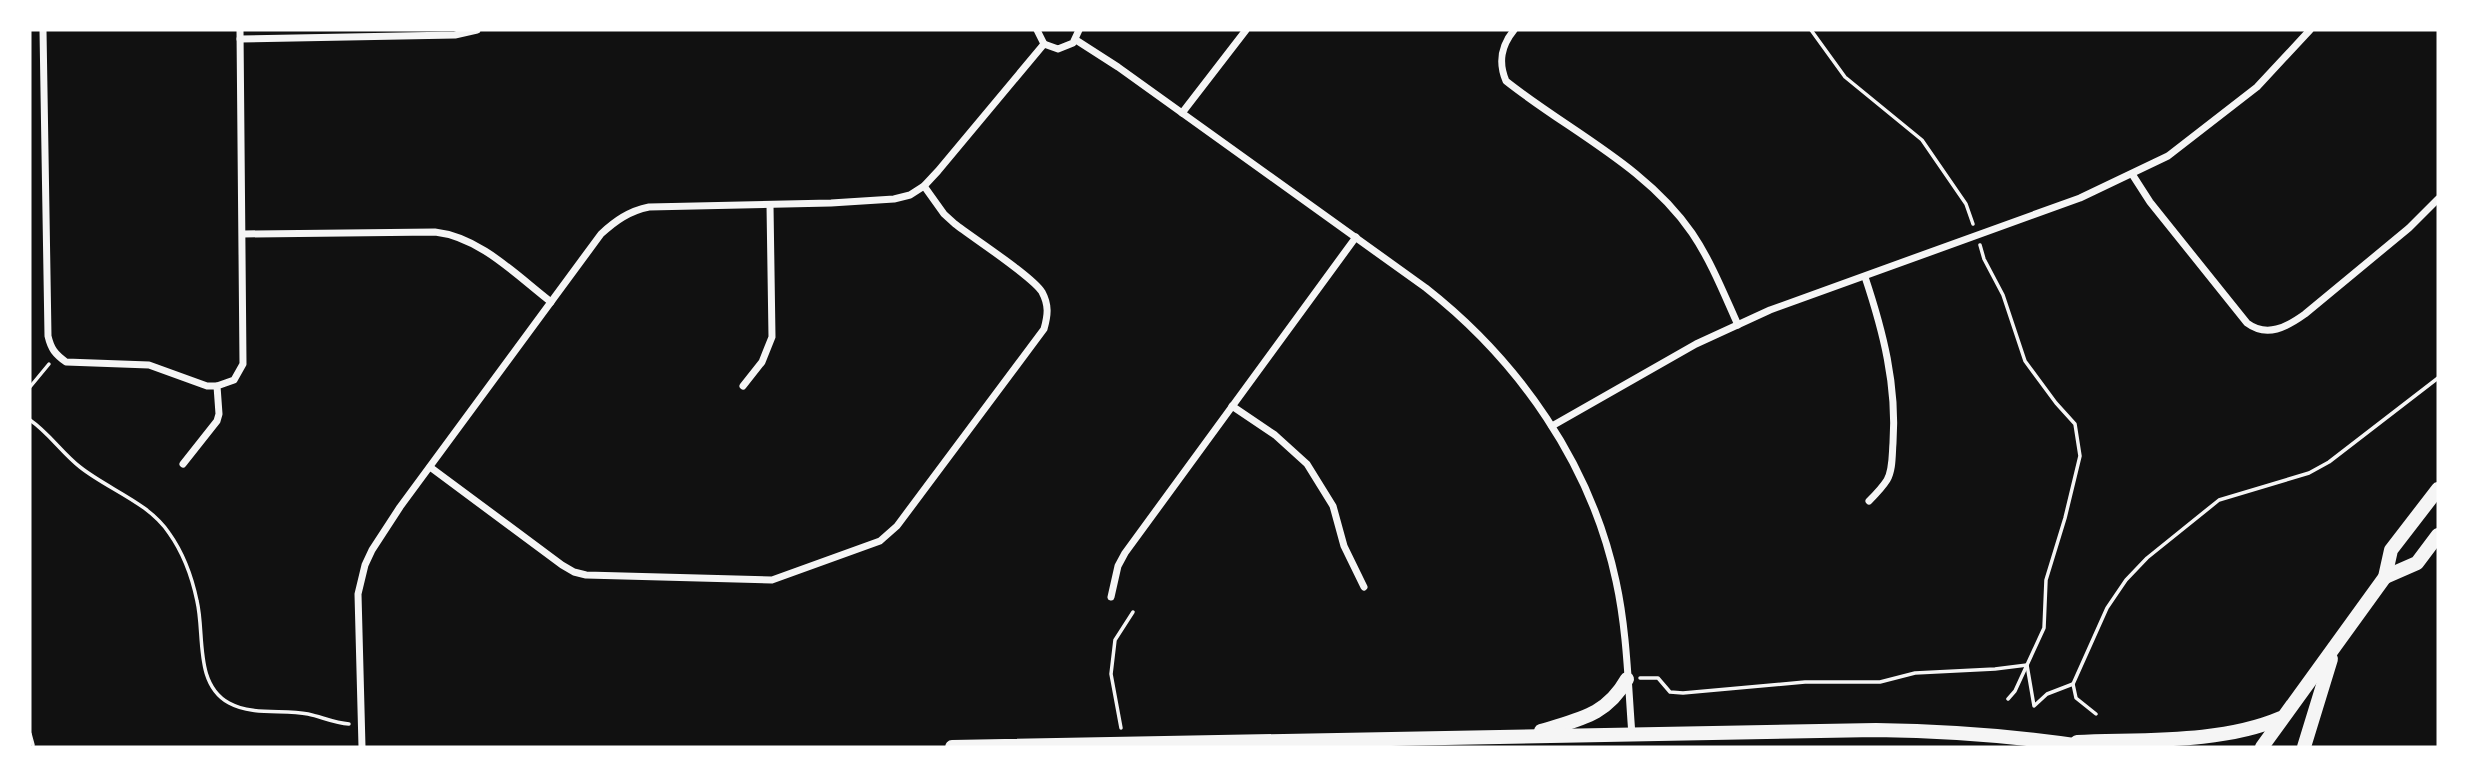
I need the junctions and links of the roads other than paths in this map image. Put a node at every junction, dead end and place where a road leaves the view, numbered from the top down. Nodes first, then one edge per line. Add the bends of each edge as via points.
1 (43, 30) edge
2 (477, 30) edge
3 (1037, 30) edge
4 (1079, 30) edge
5 (1246, 30) edge
6 (1514, 30) edge
7 (2310, 30) edge
8 (240, 34) edge
9 (1076, 40) junction
10 (1044, 44) junction
11 (1182, 113) junction
12 (2132, 174) junction
13 (924, 186) junction
14 (2438, 199) edge
15 (771, 205) junction
16 (243, 234) junction
17 (1356, 237) junction
18 (1865, 277) junction
19 (551, 302) junction
20 (1738, 325) junction
21 (217, 386) junction
22 (743, 386) dead end
23 (1232, 406) junction
24 (1552, 426) junction
25 (183, 464) dead end
26 (430, 467) junction
27 (2438, 489) edge
28 (1870, 501) dead end
29 (2438, 535) edge
30 (2385, 577) junction
31 (1364, 587) dead end
32 (1111, 597) dead end
33 (2334, 647) junction
34 (1627, 678) junction
35 (2283, 718) junction
36 (1523, 737) junction
37 (1632, 741) edge
38 (2062, 743) junction
39 (1208, 745) edge
40 (362, 747) edge
41 (952, 747) edge
42 (2088, 747) edge
43 (2262, 747) edge
44 (2304, 747) edge

1 - 21 street via 50,346 66,362 149,365
2 - 8 street via 456,35
3 - 10 street
4 - 9 street
5 - 11 street
6 - 20 street via 1503,46 1506,81 1628,167 1671,207 1693,234
7 - 12 street via 2257,87 2168,156
8 - 16 street
9 - 10 street via 1066,48
9 - 11 street
10 - 13 street
11 - 17 street
12 - 14 street via 2247,323 2264,330 2288,326 2305,314
12 - 18 street via 2080,198
13 - 15 street via 894,199
13 - 26 street via 955,224 1038,285 1047,317 1044,329 897,526 880,541 772,580 586,575 562,565
15 - 19 street via 636,210 601,234
15 - 22 street via 772,337 762,362
16 - 19 street via 452,234 476,244
16 - 21 street via 243,364 234,380
17 - 23 street
17 - 24 street via 1474,327
18 - 20 street
18 - 28 street via 1884,338 1895,422 1888,479
19 - 26 street
20 - 24 street
21 - 25 street via 217,421
23 - 31 street via 1276,435 1307,464 1333,506 1344,546
23 - 32 street via 1125,553
24 - 34 street via 1607,545 1621,611
26 - 40 street via 372,550 361,580
27 - 30 main road via 2391,550
29 - 30 main road via 2417,563
30 - 33 main road
33 - 35 main road
33 - 44 main road
34 - 36 main road via 1619,694 1594,715
34 - 37 street
35 - 38 main road via 2227,734
35 - 43 main road
36 - 37 main road
36 - 39 main road
37 - 38 main road via 1877,730 1943,731
38 - 42 main road
39 - 41 main road

